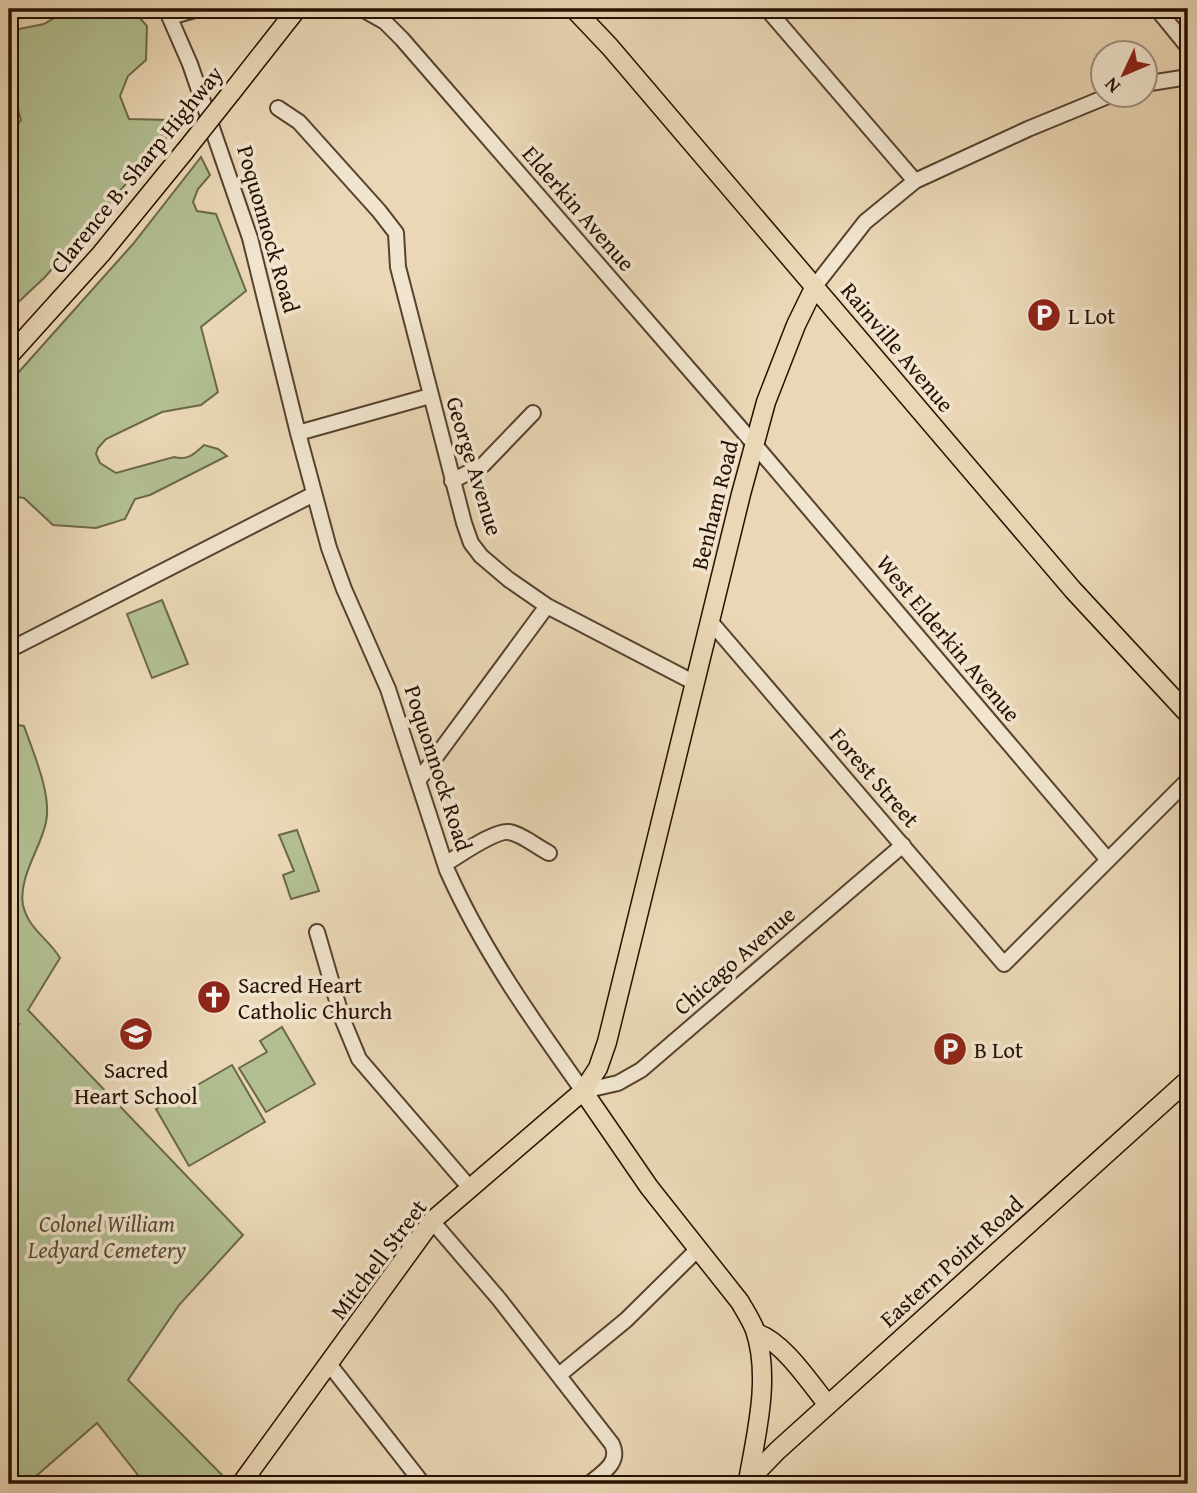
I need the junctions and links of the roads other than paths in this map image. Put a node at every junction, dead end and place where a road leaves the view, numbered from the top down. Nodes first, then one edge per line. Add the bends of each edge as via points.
1 (198, 9) edge
2 (297, 9) edge
3 (362, 9) edge
4 (574, 9) edge
5 (767, 9) edge
6 (1157, 9) edge
7 (168, 13) edge
8 (1188, 47) edge
9 (1188, 77) edge
10 (1158, 82) edge
11 (1088, 105) edge
12 (278, 108) dead end
13 (915, 181) junction
14 (815, 286) junction
15 (9, 356) edge
16 (430, 396) junction
17 (533, 413) dead end
18 (298, 433) junction
19 (755, 445) junction
20 (452, 481) junction
21 (314, 494) junction
22 (547, 606) junction
23 (710, 621) junction
24 (9, 650) edge
25 (695, 683) junction
26 (1188, 714) edge
27 (1188, 780) edge
28 (418, 781) junction
29 (903, 845) junction
30 (548, 853) dead end
31 (1108, 860) junction
32 (445, 864) junction
33 (317, 932) dead end
34 (1188, 1080) edge
35 (583, 1091) junction
36 (470, 1188) junction
37 (432, 1221) junction
38 (698, 1250) junction
39 (756, 1333) junction
40 (329, 1364) junction
41 (559, 1375) junction
42 (828, 1405) junction
43 (747, 1483) edge
44 (241, 1484) edge
45 (423, 1484) edge
46 (589, 1484) edge

1 - 7 street
2 - 15 main road, Clarence B. Sharp Highway, bridge via 145,203
3 - 19 street, Elderkin Avenue via 399,36
4 - 14 main road, Rainville Avenue
5 - 13 street
6 - 8 street
7 - 18 street, Poquonnock Road via 250,238
9 - 10 street
11 - 13 street, Benham Road
12 - 16 street, George Avenue via 299,122 396,233 398,267
13 - 14 street, Benham Road via 865,222
14 - 19 main road, Benham Road via 766,402
14 - 26 main road, Rainville Avenue via 1073,590
16 - 18 street
16 - 20 street, George Avenue
17 - 20 street via 483,465
18 - 21 street, Poquonnock Road
19 - 23 main road, Benham Road
19 - 31 street, West Elderkin Avenue
20 - 22 street, George Avenue via 471,543 500,574
21 - 24 street
21 - 28 street, Poquonnock Road via 344,589 388,689
22 - 25 street, George Avenue
22 - 28 street
23 - 25 main road, Benham Road
23 - 29 street, Forest Street
25 - 35 main road, Benham Road via 607,1042
27 - 31 street
28 - 32 street, Poquonnock Road
29 - 31 street, Forest Street via 1004,964
29 - 35 street, Chicago Avenue via 641,1070 618,1083
30 - 32 street via 505,832
32 - 35 street, Poquonnock Road via 507,980
33 - 36 street via 342,1018 362,1065
34 - 42 main road, Eastern Point Road
35 - 36 main road, Mitchell Street
35 - 38 main road, Poquonnock Road
36 - 37 main road, Mitchell Street
37 - 40 main road, Mitchell Street
37 - 41 street
38 - 39 main road, Poquonnock Road via 740,1302
38 - 41 street via 626,1320
39 - 42 main road via 783,1351
39 - 43 main road, Poquonnock Road via 761,1375
40 - 44 main road, Mitchell Street
40 - 45 street
41 - 46 street via 612,1444 615,1456 609,1467
42 - 43 main road, Eastern Point Road

